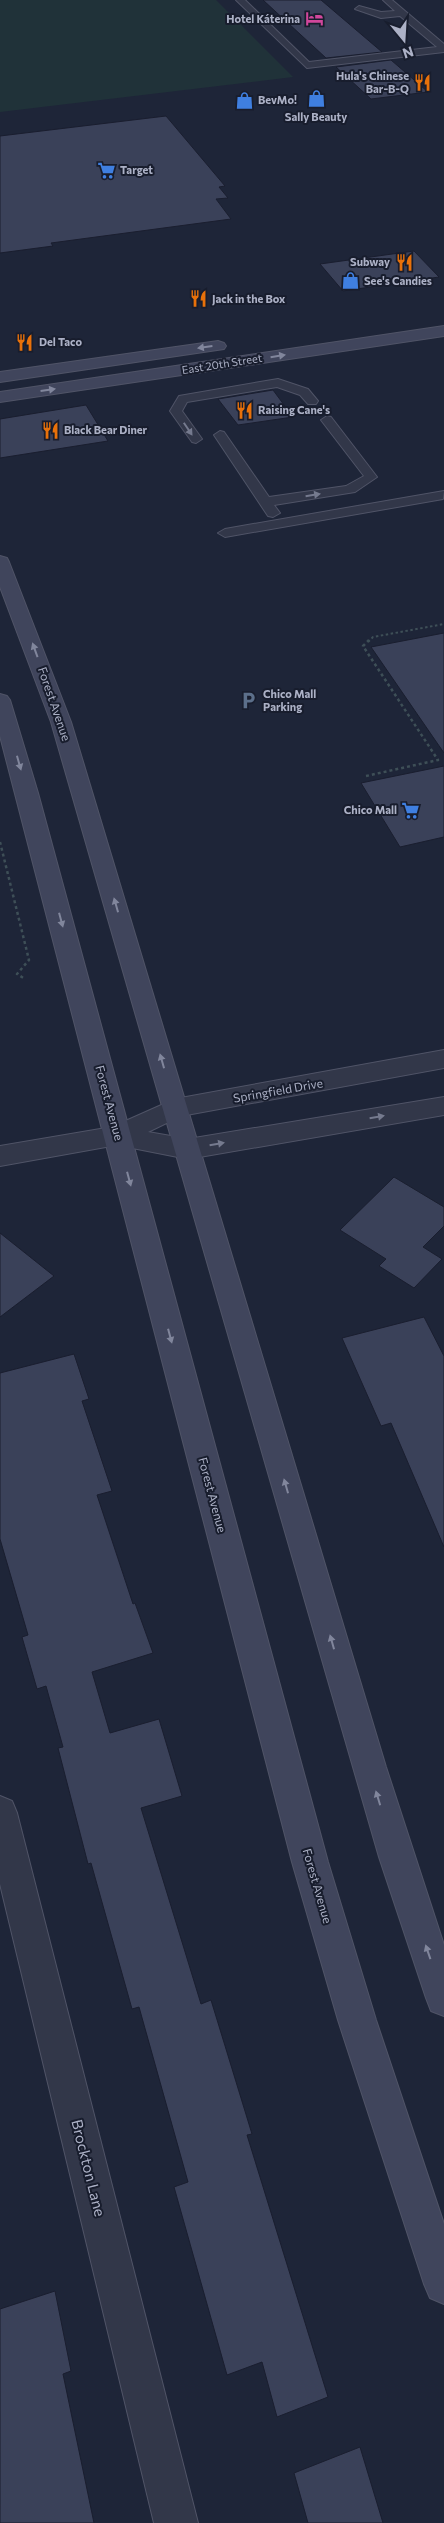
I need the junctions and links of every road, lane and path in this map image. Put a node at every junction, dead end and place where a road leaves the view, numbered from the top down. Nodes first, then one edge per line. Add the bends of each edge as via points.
1 (240, 0) edge
2 (387, 0) edge
3 (359, 9) dead end
4 (402, 13) junction
5 (328, 330) dead end
6 (444, 331) edge
7 (235, 343) dead end
8 (343, 346) junction
9 (0, 377) edge
10 (0, 397) edge
11 (312, 401) dead end
12 (327, 420) dead end
13 (220, 436) dead end
14 (196, 440) dead end
15 (444, 495) edge
16 (265, 502) junction
17 (280, 523) junction
18 (225, 533) dead end
19 (0, 562) edge
20 (444, 624) edge
21 (0, 700) edge
22 (5, 730) edge
23 (366, 776) dead end
24 (0, 842) edge
25 (24, 979) dead end
26 (444, 1059) edge
27 (444, 1106) edge
28 (175, 1108) junction
29 (117, 1136) junction
30 (188, 1149) junction
31 (0, 1156) edge
32 (0, 1813) edge
33 (444, 1998) edge
34 (444, 2284) edge
35 (176, 2523) edge

1 - 4 lane via 308,65 444,49
2 - 4 lane
3 - 4 lane via 381,15
5 - 8 street
6 - 8 street, East 20th Street
7 -> 9 street, East 20th Street
10 -> 8 street, East 20th Street via 311,344
11 -> 14 lane via 304,392 278,383 183,399 176,410
16 -> 12 lane via 350,489 371,477
13 - 16 lane
15 - 17 lane
16 - 17 lane
17 - 18 lane
28 -> 19 street, Forest Avenue via 61,722
20 - 23 path via 373,637 363,646 438,760
21 - 22 street, Forest Avenue
22 -> 29 street, Forest Avenue
24 - 25 path via 29,960 16,974
26 - 28 street, Springfield Drive
30 -> 27 street, Springfield Drive
28 - 29 street, Springfield Drive
28 - 30 street, Forest Avenue
29 - 30 street, Springfield Drive
29 - 31 street, Springfield Drive
29 -> 34 street, Forest Avenue via 310,1862 357,2020
33 -> 30 street, Forest Avenue via 385,1821
32 - 35 street, Brockton Lane

